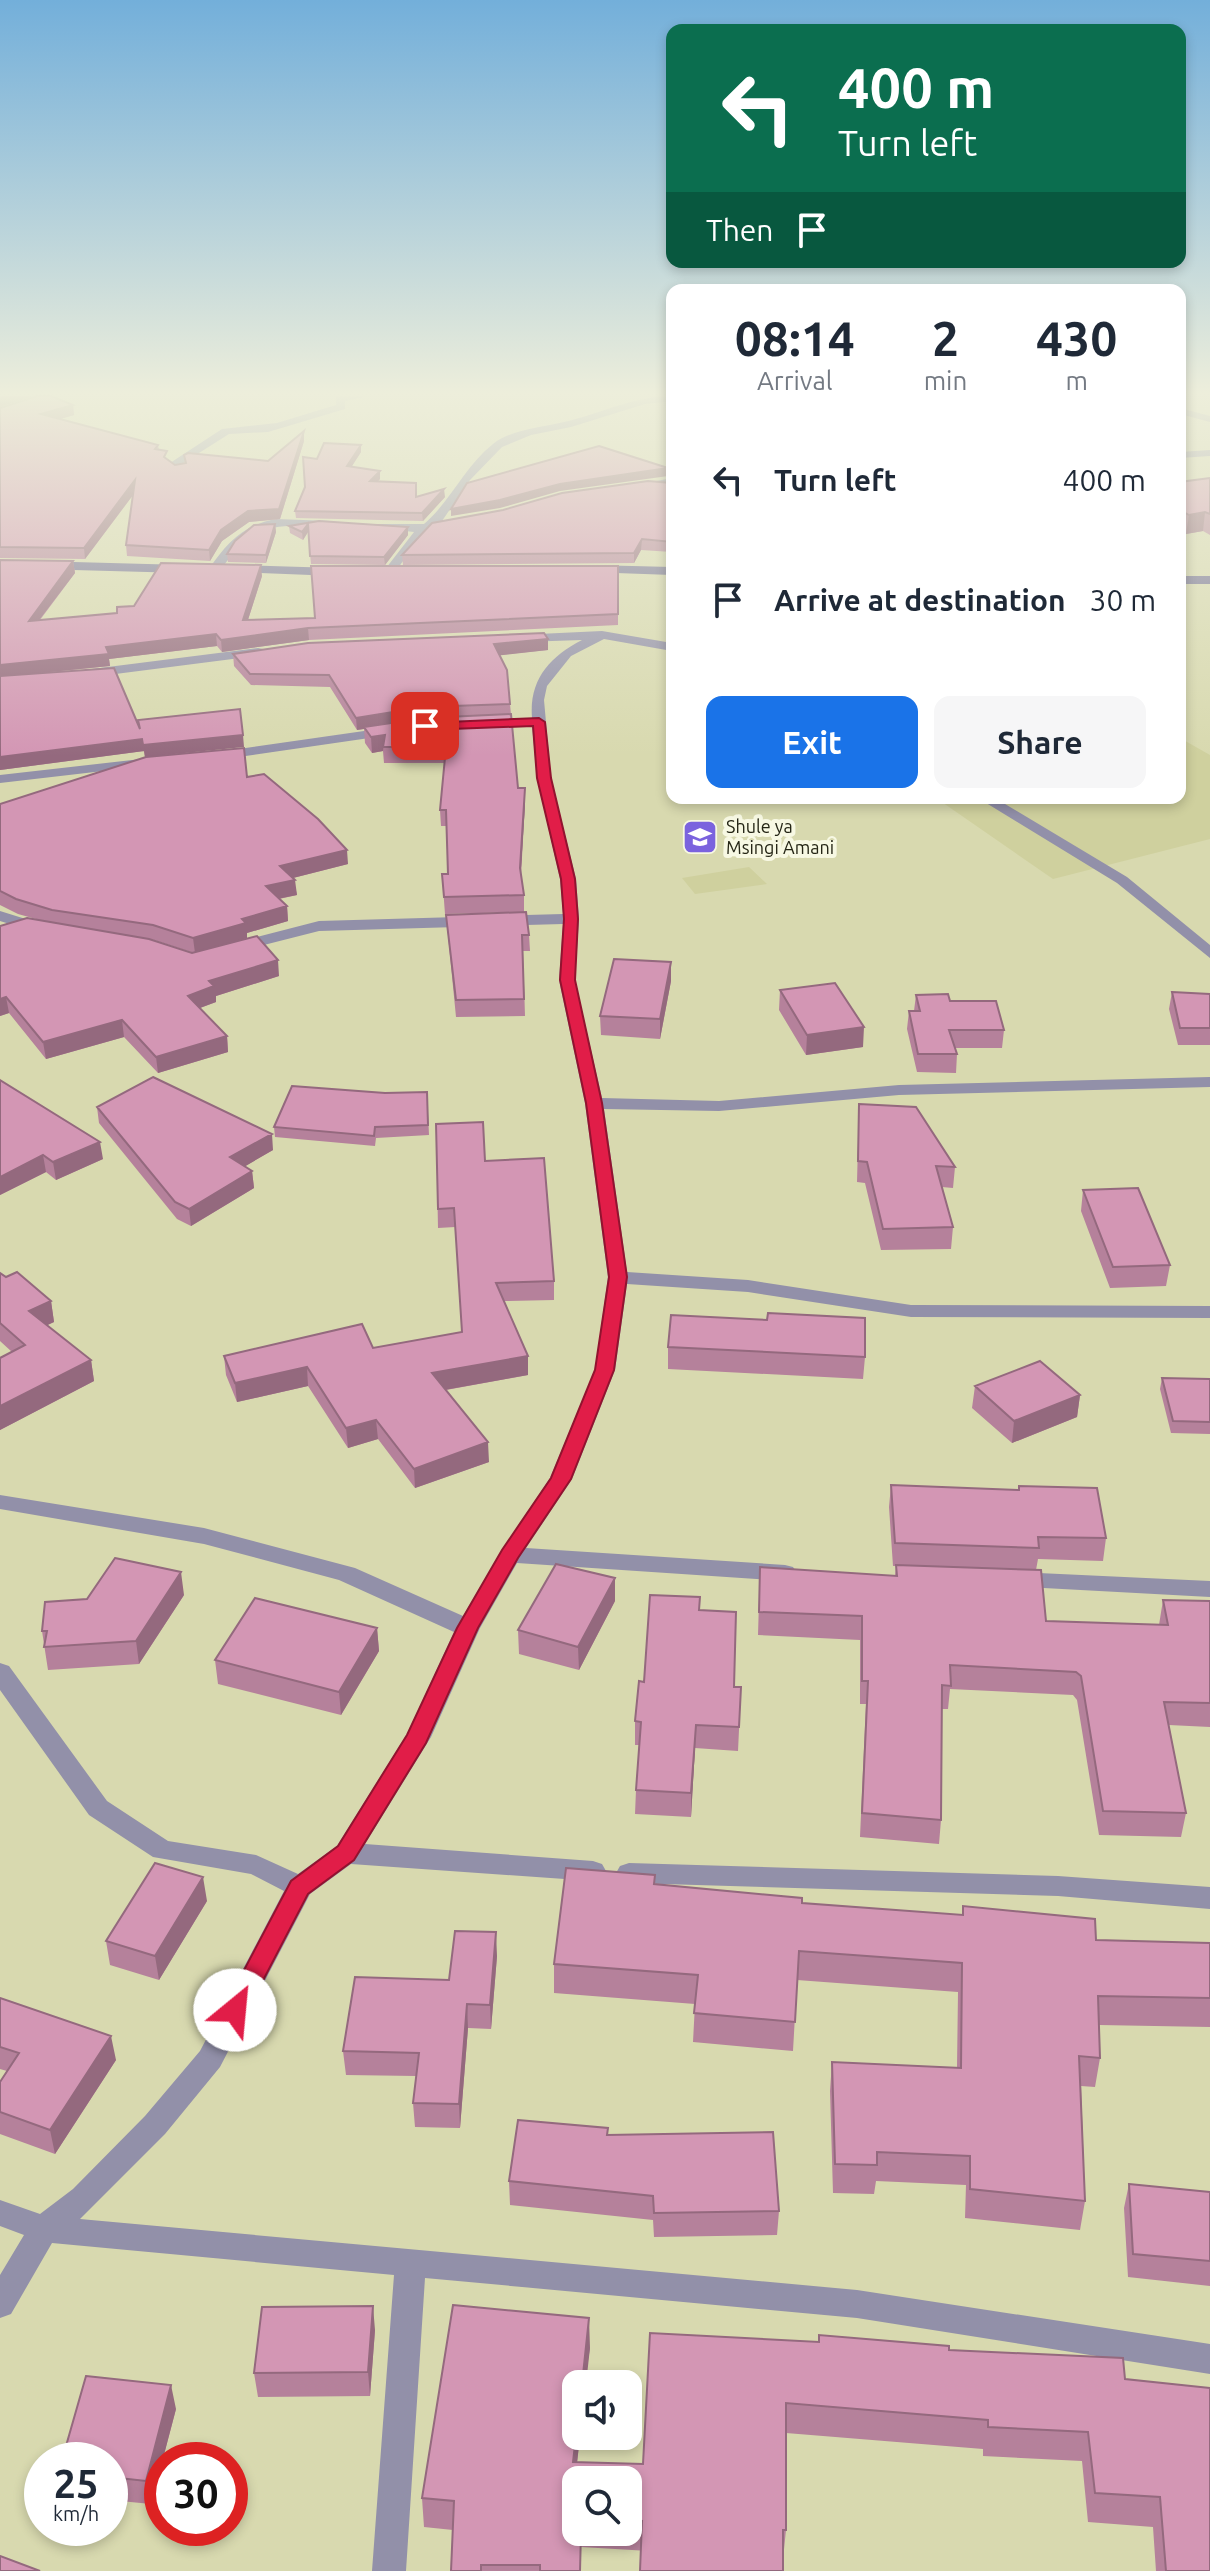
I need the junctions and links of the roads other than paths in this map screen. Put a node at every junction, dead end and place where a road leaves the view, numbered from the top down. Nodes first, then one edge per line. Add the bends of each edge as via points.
1 (440, 516) edge
2 (467, 520) edge
3 (348, 524) edge
4 (362, 525) edge
5 (428, 526) junction
6 (0, 565) edge
7 (215, 569) junction
8 (583, 569) edge
9 (666, 571) edge
10 (347, 572) edge
11 (375, 572) edge
12 (389, 572) junction
13 (403, 573) edge
14 (1186, 580) edge
15 (1210, 580) edge
16 (602, 635) junction
17 (504, 639) edge
18 (666, 646) edge
19 (266, 651) edge
20 (70, 674) edge
21 (539, 722) junction
22 (469, 725) edge
23 (409, 729) edge
24 (205, 757) edge
25 (163, 761) edge
26 (0, 779) edge
27 (995, 804) edge
28 (0, 916) edge
29 (571, 919) junction
30 (66, 934) edge
31 (1210, 953) edge
32 (216, 954) edge
33 (1210, 1082) edge
34 (594, 1103) junction
35 (618, 1277) junction
36 (1210, 1312) edge
37 (0, 1502) edge
38 (510, 1555) junction
39 (808, 1573) edge
40 (990, 1579) edge
41 (1210, 1589) edge
42 (468, 1628) junction
43 (0, 1672) edge
44 (346, 1853) junction
45 (300, 1887) junction
46 (1210, 1898) edge
47 (0, 2213) edge
48 (44, 2229) junction
49 (410, 2266) junction
50 (0, 2304) edge
51 (1210, 2359) edge
52 (389, 2571) edge

1 - 5 street
2 - 5 street
3 - 7 street via 251,527 228,545
4 - 5 street
5 - 12 street
6 - 7 street
7 - 10 street
8 - 9 street
11 - 12 street
12 - 13 street
14 - 15 street
16 - 17 street
16 - 18 street
16 - 21 street via 566,653 552,668 540,685
19 - 20 street via 114,673
21 - 22 street
21 - 29 street via 544,778 568,879
23 - 24 street
25 - 26 street
27 - 31 street via 1122,880
28 - 30 street
29 - 32 street via 319,926
29 - 34 street via 567,980
33 - 34 street via 899,1090 719,1106
34 - 35 street
35 - 36 street via 748,1286 911,1311
35 - 38 street via 605,1370 561,1479
37 - 42 street via 204,1536 347,1574
38 - 39 street
38 - 42 street
40 - 41 street
42 - 44 street via 418,1737
43 - 45 street via 98,1808 162,1850 256,1865
44 - 45 street
44 - 46 street via 677,1877 1058,1886
45 - 48 street via 210,2059 84,2198
47 - 48 street
48 - 49 street
48 - 50 street
49 - 51 street via 857,2304
49 - 52 street

